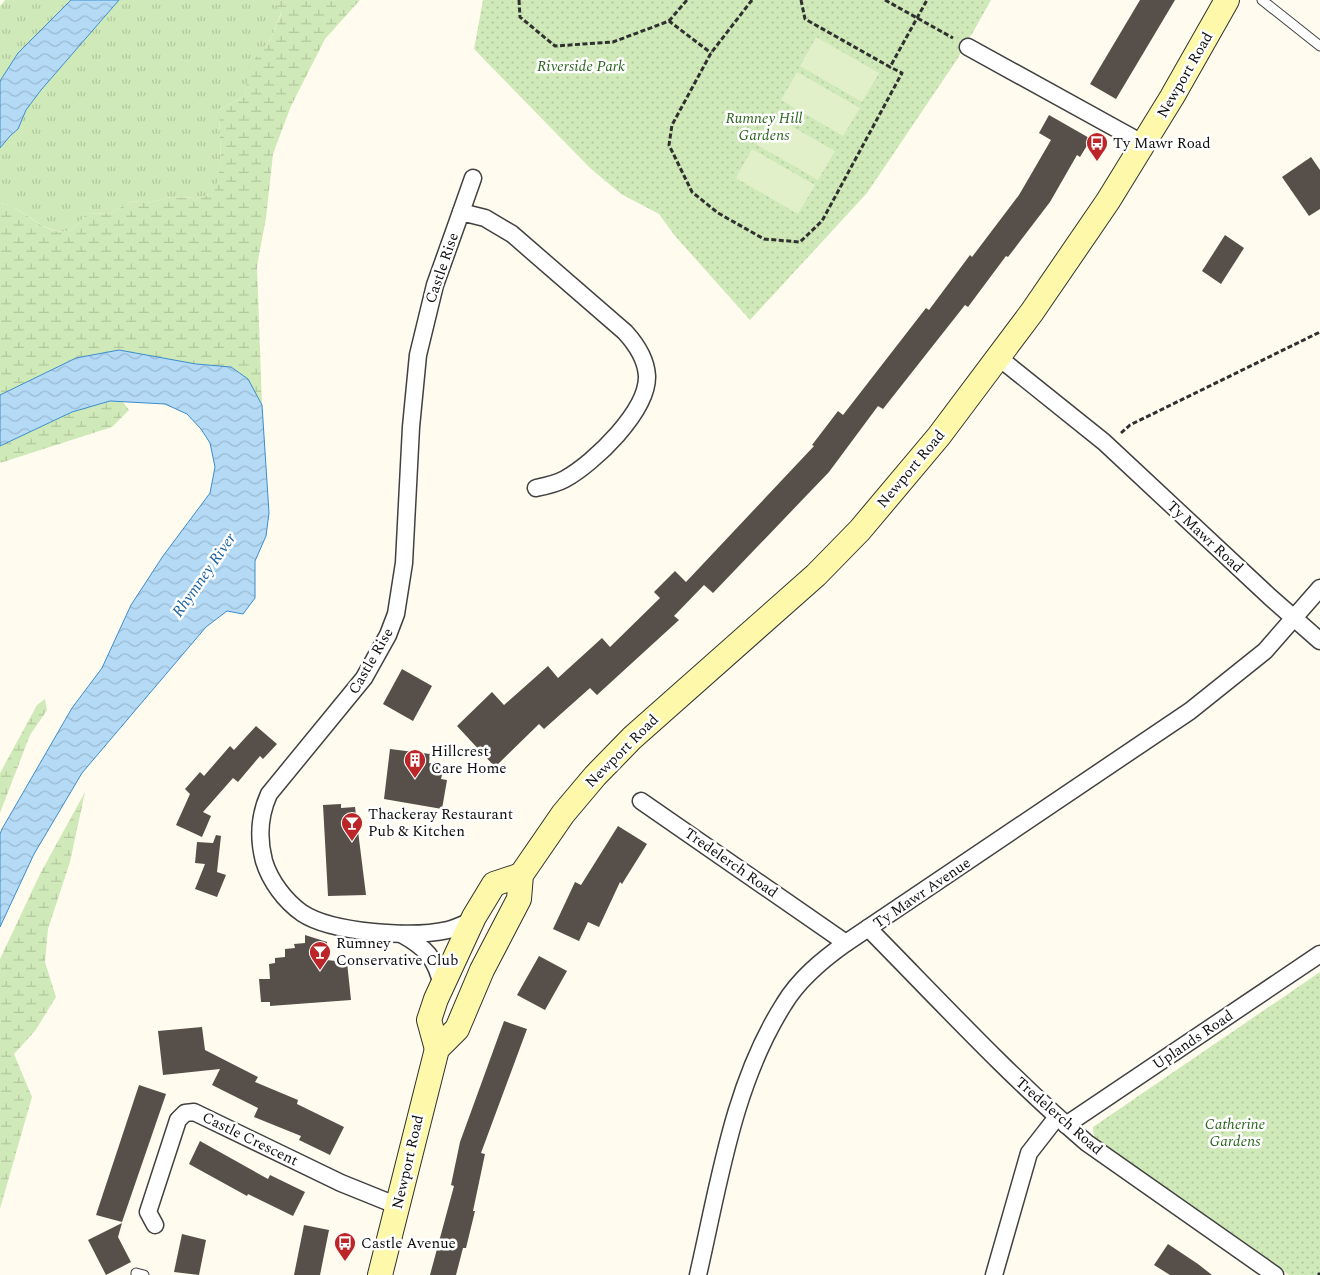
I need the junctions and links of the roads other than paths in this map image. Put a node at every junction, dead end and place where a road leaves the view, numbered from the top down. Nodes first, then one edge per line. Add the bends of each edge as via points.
1 (1227, 0) edge
2 (1262, 0) edge
3 (1320, 46) edge
4 (968, 47) road end
5 (1144, 144) junction
6 (473, 178) dead end
7 (461, 212) junction
8 (998, 357) junction
9 (536, 488) dead end
10 (1320, 588) edge
11 (1294, 618) junction
12 (1320, 641) edge
13 (641, 801) dead end
14 (520, 875) junction
15 (472, 920) junction
16 (868, 928) junction
17 (401, 934) junction
18 (846, 943) junction
19 (1320, 954) edge
20 (442, 986) junction
21 (437, 1048) junction
22 (1062, 1121) junction
23 (398, 1206) junction
24 (155, 1225) dead end
25 (136, 1275) edge
26 (144, 1275) edge
27 (380, 1275) edge
28 (698, 1275) edge
29 (994, 1275) edge
30 (1275, 1275) edge

1 - 5 main road, Newport Road
2 - 3 lane
4 - 5 street
5 - 8 main road, Newport Road via 1067,263
6 - 7 street, Castle Rise
7 - 9 street, Castle Rise via 485,218 512,234 624,332 637,345 644,361 647,376 644,396 627,422 589,463 564,480
7 - 17 street, Castle Rise via 435,285 418,356 404,563 396,614 364,678 269,794 262,809 260,826 262,854 272,878 302,913 343,928
8 - 11 street, Ty Mawr Road via 1104,442
8 - 14 main road, Newport Road via 939,436 860,530 816,575 632,738 563,814
10 - 11 street, Ty Mawr Avenue
11 - 12 street, Ty Mawr Road
11 - 16 street, Ty Mawr Avenue via 1254,661 1190,712
13 - 18 street, Tredelerch Road
14 - 15 main road, Newport Road via 494,884
14 - 21 main road via 519,899 482,970 457,1029
15 - 17 street, Castle Rise via 447,930
15 - 20 main road, Newport Road
16 - 18 street, Ty Mawr Avenue
16 - 22 street, Tredelerch Road via 998,1061
17 - 20 street, Castle Rise via 420,944 428,953 436,964
18 - 28 street, Ty Mawr Avenue via 799,984 767,1034 732,1126
19 - 22 street, Uplands Road
20 - 21 main road, Newport Road via 429,1020
21 - 23 main road, Newport Road
22 - 29 street, Uplands Road via 1036,1140 1029,1153
22 - 30 street, Tredelerch Road via 1087,1143
23 - 24 street, Castle Crescent via 341,1183 194,1112 185,1113 178,1120 148,1212
23 - 27 main road, Newport Road
25 - 26 lane

